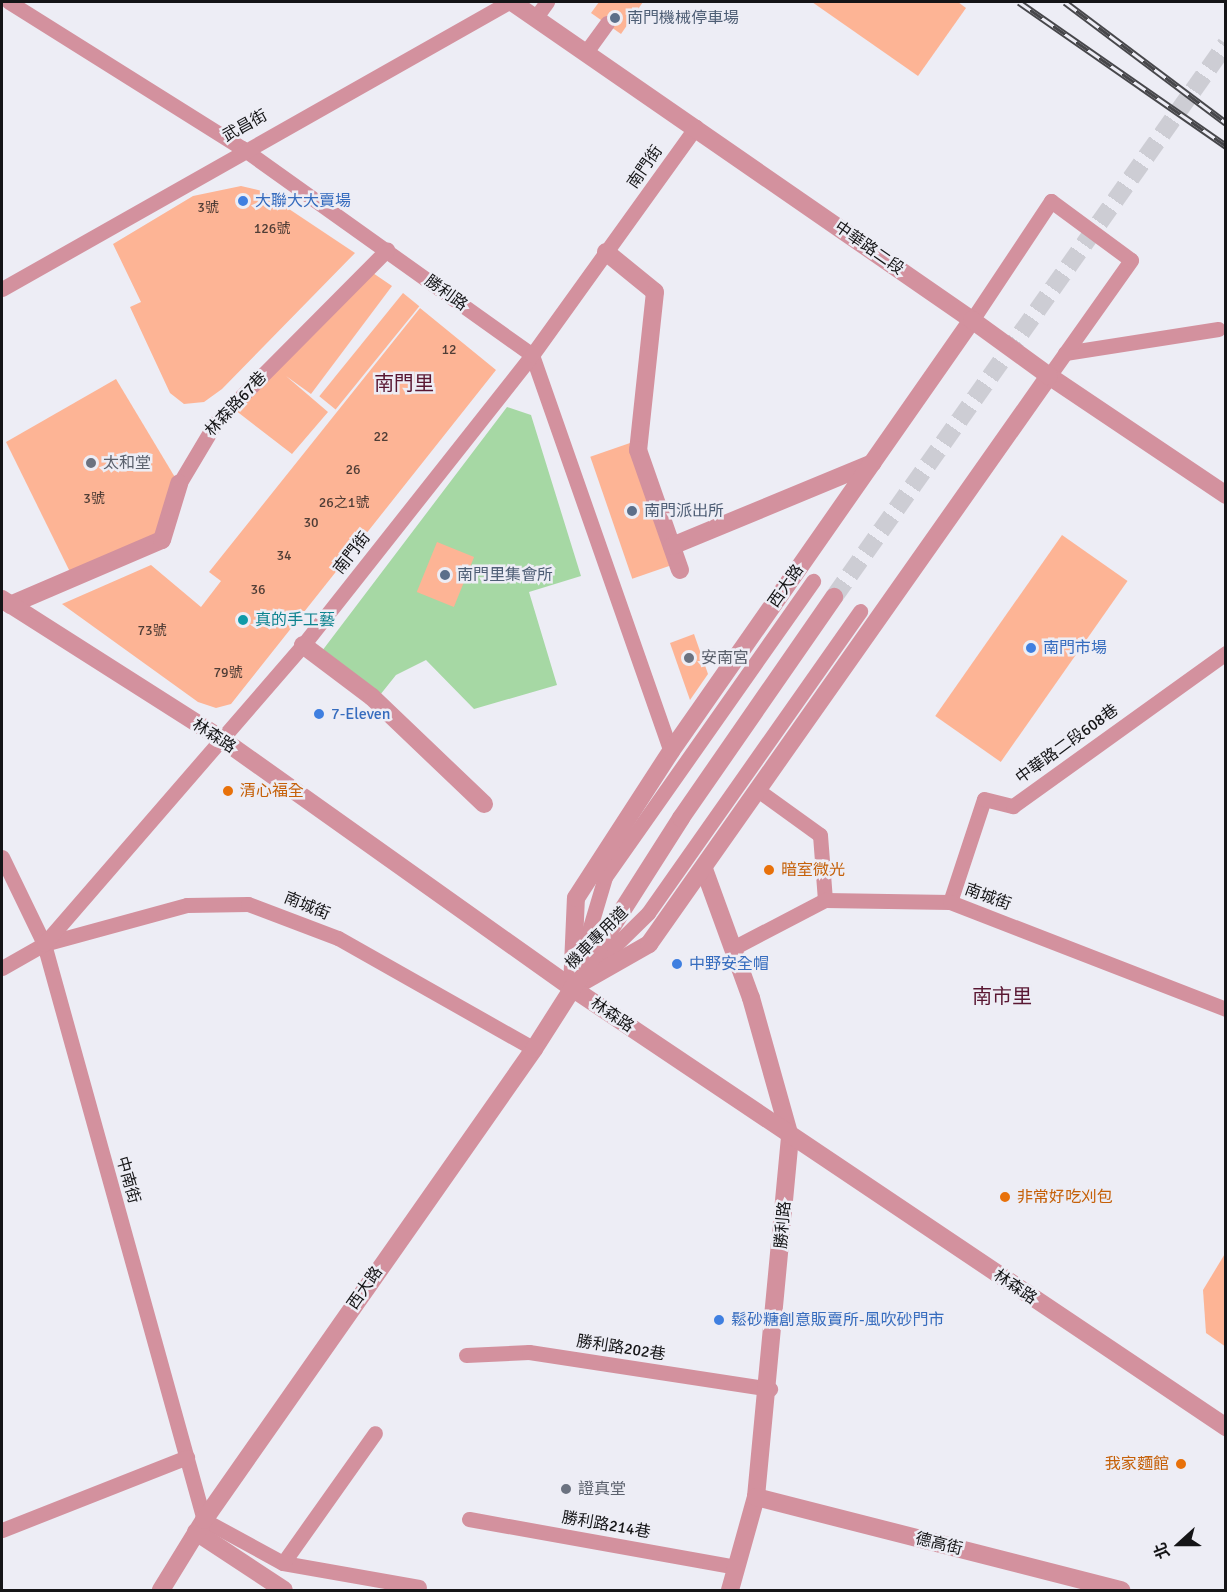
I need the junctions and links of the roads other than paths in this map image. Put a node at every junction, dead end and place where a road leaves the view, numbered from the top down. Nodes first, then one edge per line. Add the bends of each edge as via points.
1 (9, 2) edge
2 (511, 2) edge
3 (547, 2) edge
4 (536, 17) junction
5 (607, 23) dead end
6 (586, 52) junction
7 (696, 128) junction
8 (242, 148) junction
9 (387, 250) junction
10 (606, 252) junction
11 (2, 289) edge
12 (972, 320) junction
13 (1218, 329) dead end
14 (1065, 353) junction
15 (532, 356) junction
16 (1049, 376) junction
17 (872, 463) junction
18 (179, 484) joint
19 (1226, 495) edge
20 (672, 546) junction
21 (680, 570) dead end
22 (813, 581) dead end
23 (834, 597) tunnel mouth
24 (6, 602) edge
25 (860, 611) dead end
26 (303, 645) junction
27 (1226, 653) edge
28 (223, 741) junction
29 (670, 751) junction
30 (759, 791) junction
31 (484, 804) dead end
32 (2, 857) edge
33 (704, 869) junction
34 (825, 900) junction
35 (950, 902) junction
36 (44, 944) junction
37 (733, 948) junction
38 (2, 968) edge
39 (572, 988) junction
40 (1226, 1009) edge
41 (534, 1049) junction
42 (790, 1137) junction
43 (466, 1355) dead end
44 (770, 1389) junction
45 (1226, 1427) edge
46 (375, 1432) dead end
47 (187, 1457) junction
48 (756, 1497) junction
49 (469, 1519) dead end
50 (200, 1526) junction
51 (2, 1530) edge
52 (283, 1563) junction
53 (736, 1567) junction
54 (418, 1587) dead end
55 (161, 1590) edge
56 (284, 1590) edge
57 (730, 1590) edge
58 (1121, 1590) edge

1 - 8 lane, 勝利路
2 - 4 street, 中華路二段
2 - 8 lane, 武昌街
3 - 4 lane
4 - 6 street, 中華路二段
5 - 6 lane
6 - 7 street, 中華路二段
7 - 10 lane, 南門街
7 - 12 street, 中華路二段
8 - 9 lane, 勝利路
8 - 11 lane, 武昌街
9 - 15 lane, 勝利路
9 - 18 lane, 林森路67巷 via 216,422
10 - 15 lane, 南門街
10 - 20 street via 655,292 638,450
12 - 14 lane, 西大路, bridge via 1051,201 1131,260
12 - 16 street, 中華路二段, bridge
12 - 17 street, 西大路
13 - 14 lane
14 - 16 lane
15 - 26 lane, 南門街
15 - 29 lane
16 - 19 street, 中華路二段
16 - 30 street, 西大路
17 - 20 street
17 - 29 street, 西大路
18 - 24 street, 林森路67巷 via 162,540
20 - 21 street
22 - 39 lane, 機車專用道 via 605,878
23 - 39 street, 西大路 via 681,818
24 - 28 street, 林森路
25 - 39 lane, 機車專用道 via 648,914
26 - 28 lane, 南門街
26 - 31 street via 372,697
27 - 35 lane, 中華路二段608巷 via 1013,806 984,799
28 - 36 lane, 南門街
28 - 39 street, 林森路
29 - 39 street, 西大路 via 576,898
30 - 33 street, 西大路
30 - 34 lane via 820,835
32 - 36 lane, 中南街
33 - 37 street, 勝利路
33 - 39 street, 西大路 via 649,944
34 - 35 lane, 南城街
34 - 37 lane, 南城街
35 - 40 lane, 南城街
36 - 38 lane, 南門街
36 - 41 lane, 南城街 via 187,905 248,904 338,938
36 - 47 lane, 中南街
37 - 42 street, 勝利路
39 - 41 street, 西大路
39 - 42 street, 林森路
41 - 50 street, 西大路
42 - 44 street, 勝利路
42 - 45 street, 林森路
43 - 44 lane, 勝利路202巷 via 529,1352
44 - 48 street, 勝利路
46 - 52 lane
47 - 50 lane, 中南街
47 - 51 lane
48 - 53 street, 勝利路
48 - 58 street, 德高街
49 - 53 lane, 勝利路214巷
50 - 52 lane
50 - 55 street, 西大路
50 - 56 street
52 - 54 lane
53 - 57 street, 勝利路

